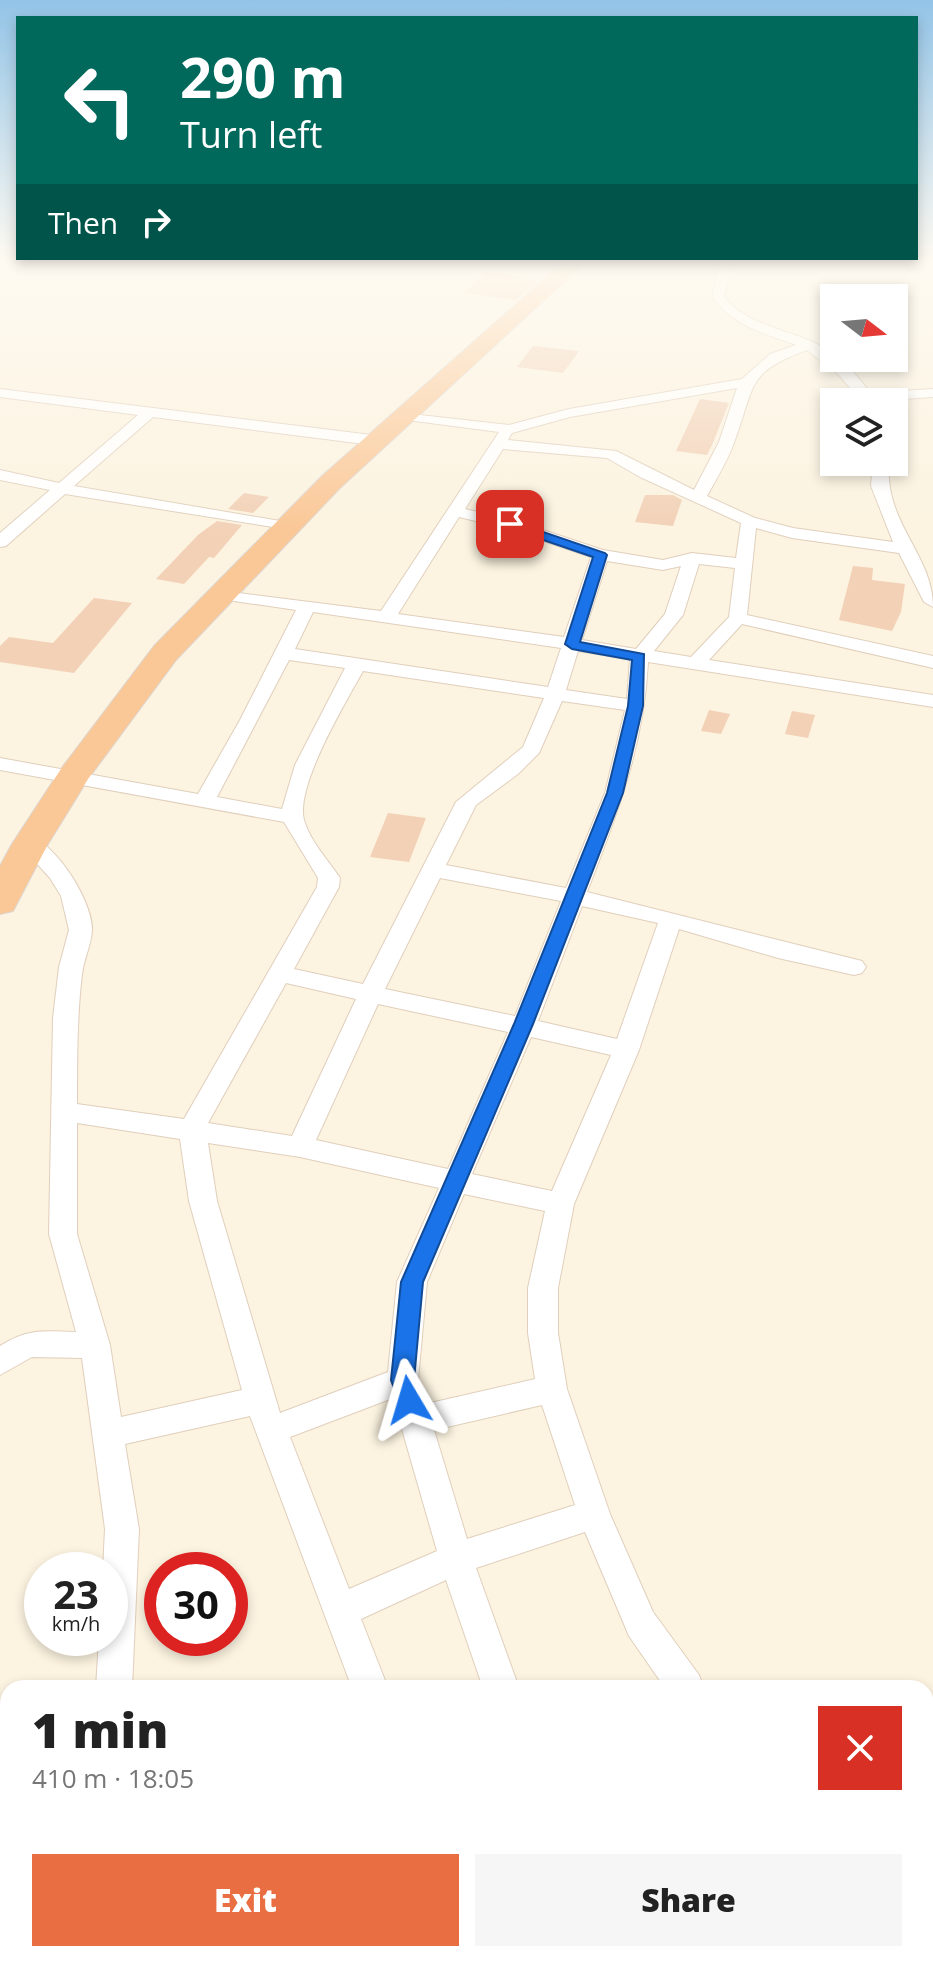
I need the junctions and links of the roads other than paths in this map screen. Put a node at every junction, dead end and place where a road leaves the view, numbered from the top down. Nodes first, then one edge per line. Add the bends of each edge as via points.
1 (479, 351) edge
2 (793, 351) edge
3 (815, 351) edge
4 (746, 382) junction
5 (857, 388) edge
6 (0, 393) edge
7 (933, 393) edge
8 (908, 396) edge
9 (150, 412) junction
10 (407, 416) junction
11 (509, 429) junction
12 (380, 441) junction
13 (497, 444) junction
14 (0, 475) edge
15 (880, 476) edge
16 (61, 488) junction
17 (698, 499) junction
18 (454, 511) junction
19 (749, 521) junction
20 (286, 527) junction
21 (0, 542) edge
22 (904, 549) junction
23 (600, 555) junction
24 (692, 558) junction
25 (742, 564) junction
26 (221, 594) junction
27 (933, 602) edge
28 (307, 606) junction
29 (386, 618) junction
30 (738, 618) junction
31 (572, 644) junction
32 (282, 653) junction
33 (639, 657) junction
34 (933, 662) edge
35 (357, 664) junction
36 (694, 665) junction
37 (555, 694) junction
38 (933, 701) edge
39 (636, 706) junction
40 (0, 764) edge
41 (73, 776) junction
42 (205, 800) junction
43 (292, 817) junction
44 (30, 844) junction
45 (432, 869) junction
46 (574, 896) junction
47 (0, 902) edge
48 (670, 921) junction
49 (854, 967) dead end
50 (281, 974) junction
51 (370, 995) junction
52 (524, 1024) junction
53 (626, 1050) junction
54 (62, 1111) junction
55 (192, 1128) junction
56 (300, 1147) junction
57 (456, 1179) junction
58 (560, 1204) junction
59 (95, 1345) junction
60 (0, 1362) edge
61 (403, 1380) junction
62 (552, 1389) junction
63 (260, 1400) junction
64 (416, 1420) junction
65 (272, 1430) junction
66 (108, 1434) junction
67 (594, 1514) junction
68 (456, 1559) junction
69 (342, 1610) junction
70 (114, 1680) edge
71 (367, 1680) edge
72 (498, 1680) edge
73 (680, 1680) edge

1 - 10 highway
2 - 4 street via 775,357
3 - 5 street
4 - 11 street via 569,413
4 - 17 street via 727,442
6 - 9 street
7 - 8 street
9 - 12 street
9 - 16 street
10 - 11 street
10 - 12 highway
11 - 13 street
12 - 20 highway
13 - 17 street via 611,454
13 - 18 street
14 - 16 street
15 - 22 street
16 - 20 street
16 - 21 street
17 - 19 street
18 - 23 street
18 - 29 street
19 - 22 street via 792,533
19 - 25 street
20 - 26 highway
22 - 27 street
23 - 24 street via 663,565
23 - 31 street
24 - 25 street
24 - 33 street via 674,615
25 - 30 street
26 - 28 street
26 - 41 highway via 165,653
28 - 29 street
28 - 32 street
29 - 31 street
30 - 34 street
30 - 36 street
31 - 33 street
31 - 37 street
32 - 35 street
32 - 42 street
33 - 36 street
33 - 39 street
35 - 37 street
35 - 43 street via 308,756
36 - 38 street
37 - 39 street
37 - 45 street via 532,749 467,802
39 - 46 street via 615,793
40 - 41 street
41 - 42 street
41 - 44 highway
42 - 43 street
43 - 50 street via 329,878
44 - 47 highway
44 - 54 street via 59,874 72,896 81,930 65,1018
45 - 46 street
45 - 51 street
46 - 48 street
46 - 52 street
48 - 49 street
48 - 53 street
50 - 51 street
50 - 55 street
51 - 52 street
51 - 56 street
52 - 53 street
52 - 57 street
53 - 58 street
54 - 55 street
54 - 59 street via 63,1234
55 - 56 street
55 - 63 street via 203,1201
56 - 57 street
57 - 58 street
57 - 61 street via 412,1282
58 - 62 street via 543,1288
59 - 60 street via 27,1344
59 - 66 street
61 - 64 street
61 - 65 street
62 - 64 street
62 - 67 street
63 - 65 street
63 - 66 street
64 - 68 street
65 - 69 street
66 - 70 street via 122,1529
67 - 68 street
67 - 73 street via 641,1624
68 - 69 street
68 - 72 street
69 - 71 street

